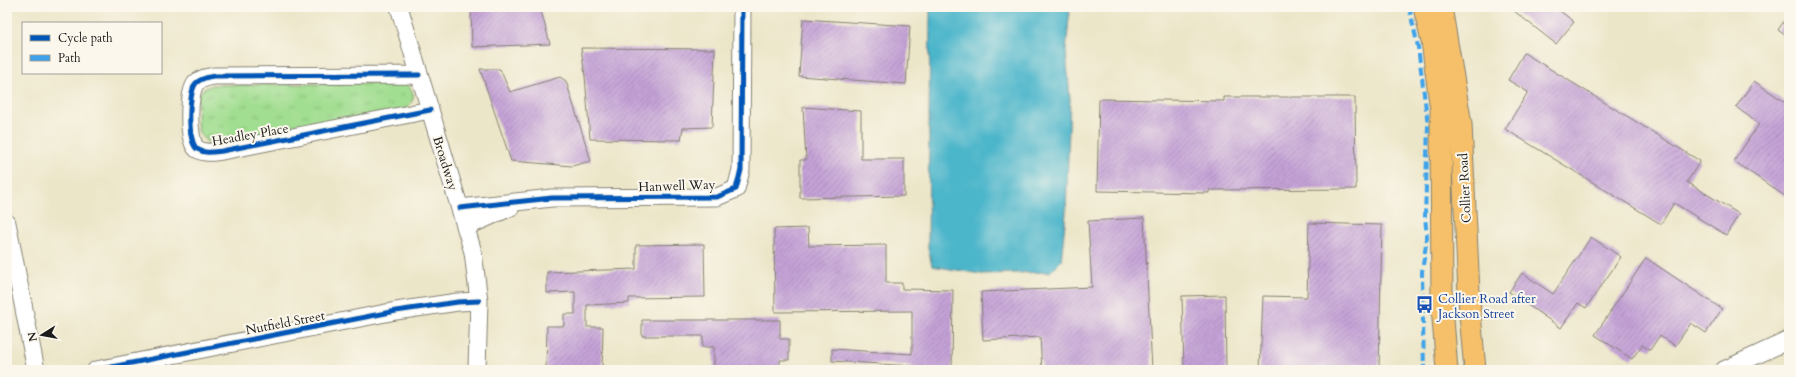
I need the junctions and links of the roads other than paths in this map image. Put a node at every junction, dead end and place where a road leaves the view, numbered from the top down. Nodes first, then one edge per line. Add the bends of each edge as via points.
1 (399, 7) edge
2 (742, 7) edge
3 (1424, 7) edge
4 (1441, 7) edge
5 (419, 75) junction
6 (430, 110) junction
7 (520, 203) junction
8 (460, 208) junction
9 (7, 223) edge
10 (466, 227) junction
11 (11, 267) edge
12 (479, 301) junction
13 (1789, 340) edge
14 (36, 370) edge
15 (96, 370) edge
16 (477, 370) edge
17 (1446, 370) edge
18 (1475, 370) edge
19 (1724, 370) edge

1 - 5 street, Broadway
2 - 7 street, Hanwell Way via 741,170 736,189 717,197 552,198
3 - 17 main road, Collier Road via 1432,41 1441,110 1442,306
4 - 18 main road, Collier Road via 1461,124
5 - 6 street, Broadway
5 - 6 street, Headley Place via 202,78 196,83 191,96 190,134 196,148 209,153
6 - 8 street, Broadway
7 - 8 street, Hanwell Way
7 - 10 street, Hanwell Way
8 - 10 street, Broadway
9 - 11 street
10 - 12 street, Broadway via 473,252
11 - 14 street
12 - 15 street, Nutfield Street via 396,311
12 - 16 street, Broadway
13 - 19 street

